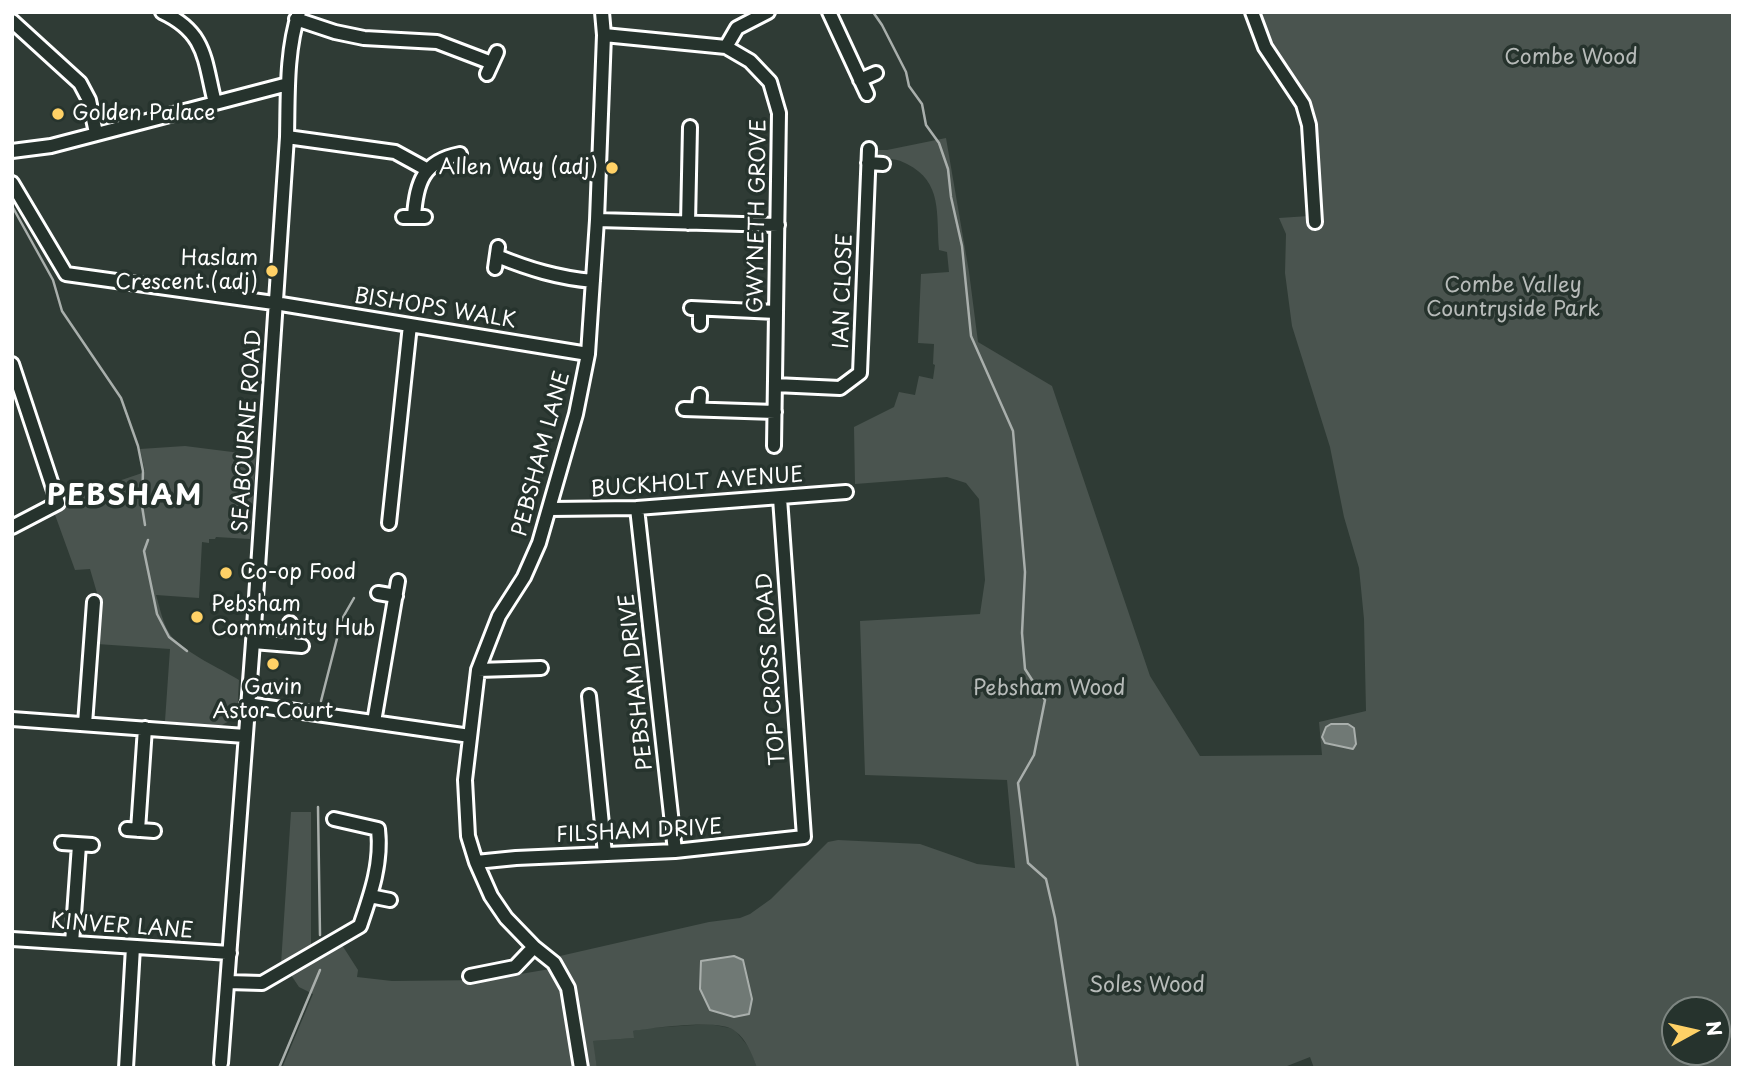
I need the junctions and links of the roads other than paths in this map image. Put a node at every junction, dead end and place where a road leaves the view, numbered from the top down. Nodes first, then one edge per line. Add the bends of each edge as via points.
1 (162, 12) edge
2 (602, 12) edge
3 (768, 12) edge
4 (829, 12) edge
5 (1252, 12) edge
6 (298, 16) edge
7 (16, 20) edge
8 (604, 35) junction
9 (726, 47) junction
10 (492, 63) dead end
11 (876, 73) dead end
12 (860, 79) junction
13 (288, 85) junction
14 (867, 94) dead end
15 (215, 103) junction
16 (96, 133) junction
17 (693, 135) dead end
18 (287, 137) junction
19 (446, 142) dead end
20 (869, 149) dead end
21 (12, 151) edge
22 (868, 163) junction
23 (883, 164) dead end
24 (426, 169) junction
25 (12, 183) edge
26 (414, 217) dead end
27 (597, 220) junction
28 (1315, 222) dead end
29 (688, 223) junction
30 (778, 225) junction
31 (497, 257) dead end
32 (593, 281) junction
33 (276, 303) junction
34 (776, 312) junction
35 (700, 324) dead end
36 (410, 325) junction
37 (588, 354) junction
38 (12, 364) edge
39 (775, 385) junction
40 (699, 395) dead end
41 (684, 409) dead end
42 (699, 409) junction
43 (775, 412) junction
44 (774, 446) dead end
45 (846, 492) dead end
46 (780, 498) junction
47 (637, 508) junction
48 (550, 509) junction
49 (394, 518) dead end
50 (12, 527) edge
51 (398, 581) dead end
52 (378, 593) dead end
53 (396, 596) junction
54 (89, 611) dead end
55 (290, 623) dead end
56 (253, 642) junction
57 (288, 645) junction
58 (302, 646) dead end
59 (541, 668) dead end
60 (478, 670) junction
61 (589, 696) dead end
62 (247, 704) junction
63 (12, 719) edge
64 (374, 722) junction
65 (85, 724) junction
66 (145, 729) junction
67 (245, 736) junction
68 (470, 736) junction
69 (334, 819) dead end
70 (154, 831) dead end
71 (803, 837) joint
72 (62, 844) dead end
73 (79, 845) junction
74 (92, 845) dead end
75 (676, 851) junction
76 (605, 854) junction
77 (476, 862) junction
78 (370, 896) junction
79 (390, 900) dead end
80 (12, 939) edge
81 (72, 943) junction
82 (133, 947) junction
83 (534, 947) junction
84 (230, 953) junction
85 (470, 976) dead end
86 (228, 982) junction
87 (221, 1063) dead end
88 (126, 1068) edge
89 (581, 1068) edge

1 - 15 street via 198,39
2 - 8 street, PEBSHAM LANE
3 - 9 street via 737,28
4 - 12 street
5 - 28 street via 1265,47 1303,104 1309,125
6 - 10 street via 335,32 437,42
6 - 13 street, SEABOURNE ROAD
7 - 16 street via 80,83
8 - 9 street, GWYNETH GROVE
8 - 27 street, PEBSHAM LANE
9 - 30 street, GWYNETH GROVE via 750,61 770,82 779,113
11 - 12 street
12 - 14 street
13 - 15 street
13 - 18 street, SEABOURNE ROAD
15 - 16 street
16 - 21 street
17 - 29 street
18 - 24 street via 396,152
18 - 33 street, SEABOURNE ROAD
19 - 24 street via 456,155
20 - 22 street, IAN CLOSE
22 - 23 street
22 - 39 street, IAN CLOSE via 860,373 840,388
24 - 26 street via 415,193
25 - 33 street, BISHOPS WALK via 66,274
27 - 29 street
27 - 32 street, PEBSHAM LANE
29 - 30 street
30 - 34 street, GWYNETH GROVE
31 - 32 street via 562,279
32 - 37 street, PEBSHAM LANE
33 - 36 street, BISHOPS WALK
33 - 56 street, SEABOURNE ROAD
34 - 35 street via 696,309
34 - 39 street, GWYNETH GROVE
36 - 37 street, BISHOPS WALK
36 - 49 street
37 - 48 street, PEBSHAM LANE
38 - 50 street via 58,503
39 - 43 street, GWYNETH GROVE
40 - 42 street
41 - 42 street
42 - 43 street
43 - 44 street, GWYNETH GROVE
45 - 46 street, BUCKHOLT AVENUE
46 - 47 street, BUCKHOLT AVENUE
46 - 71 street, TOP CROSS ROAD
47 - 48 street, BUCKHOLT AVENUE
47 - 75 street, PEBSHAM DRIVE
48 - 60 street, PEBSHAM LANE via 539,543 499,616
51 - 53 street
52 - 53 street
53 - 64 street
54 - 65 street
55 - 57 street
56 - 57 street
56 - 62 street, SEABOURNE ROAD
57 - 58 street
59 - 60 street
60 - 68 street, PEBSHAM LANE
61 - 76 street
62 - 64 street
62 - 67 street, SEABOURNE ROAD
63 - 65 street
64 - 68 street
65 - 66 street
66 - 67 street
66 - 70 street via 132,830
67 - 84 street, SEABOURNE ROAD
68 - 77 street, PEBSHAM LANE via 465,799
69 - 78 street via 378,829 381,850
71 - 75 street, FILSHAM DRIVE
72 - 73 street
73 - 74 street
73 - 81 street
75 - 76 street, FILSHAM DRIVE
76 - 77 street, FILSHAM DRIVE
77 - 83 street, PEBSHAM LANE via 506,918
78 - 79 street
78 - 86 street via 360,926 262,983
80 - 81 street, KINVER LANE
81 - 82 street, KINVER LANE
82 - 84 street, KINVER LANE
82 - 88 street
83 - 85 street via 515,967 482,968
83 - 89 street, PEBSHAM LANE via 554,964 568,988
84 - 86 street, SEABOURNE ROAD
86 - 87 street, SEABOURNE ROAD

